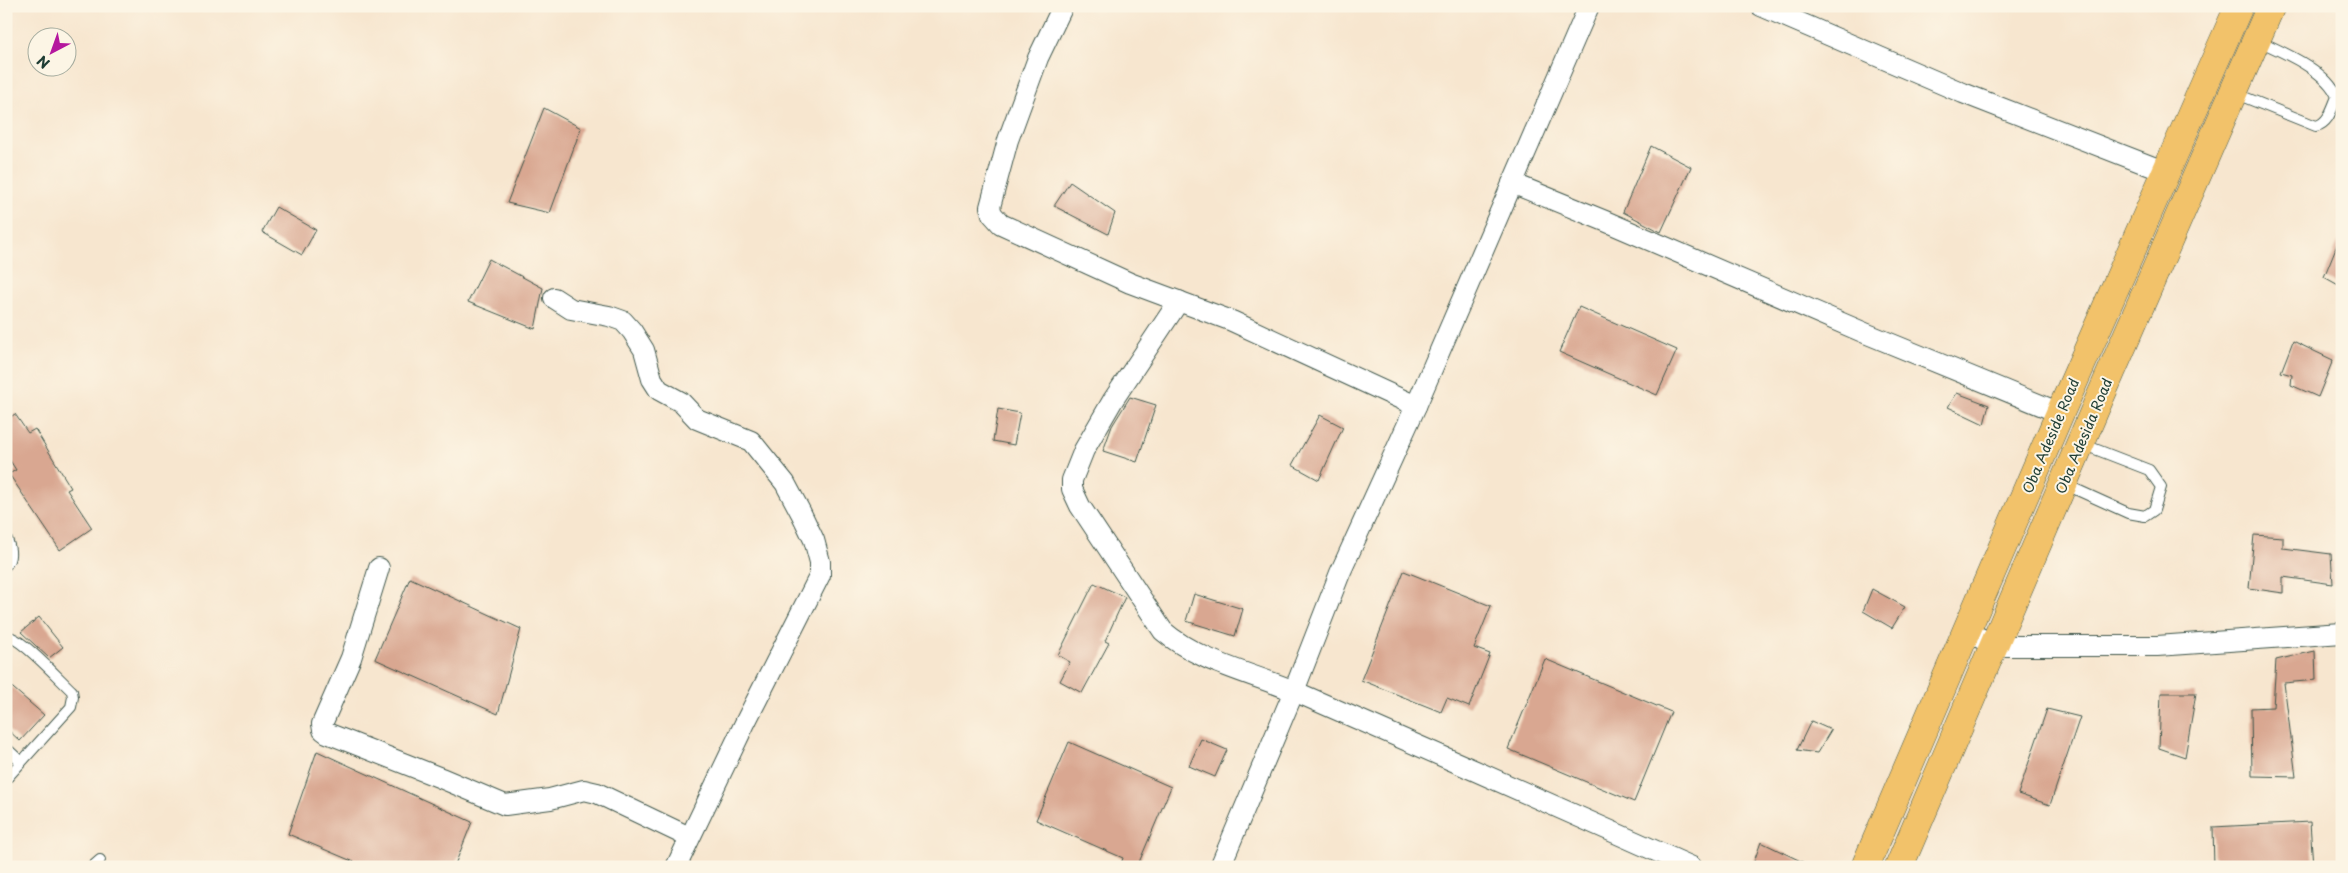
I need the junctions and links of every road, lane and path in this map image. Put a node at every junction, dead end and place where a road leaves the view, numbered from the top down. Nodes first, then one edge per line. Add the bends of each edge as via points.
1 (1063, 6) edge
2 (1589, 6) edge
3 (1761, 6) edge
4 (2239, 6) edge
5 (2271, 6) edge
6 (2257, 40) junction
7 (2233, 93) junction
8 (2166, 172) junction
9 (1512, 183) junction
10 (554, 298) dead end
11 (1179, 301) junction
12 (1416, 406) junction
13 (2060, 413) junction
14 (2080, 443) junction
15 (2063, 484) junction
16 (6, 537) edge
17 (6, 565) edge
18 (378, 568) dead end
19 (1967, 632) junction
20 (2342, 633) edge
21 (6, 636) edge
22 (1995, 646) junction
23 (1294, 691) junction
24 (6, 748) edge
25 (21, 762) junction
26 (6, 778) edge
27 (690, 837) junction
28 (100, 860) dead end
29 (92, 867) edge
30 (676, 867) edge
31 (1220, 867) edge
32 (1692, 867) edge
33 (1865, 867) edge
34 (1898, 867) edge

1 - 11 street via 1038,58 1008,140 990,207 992,214 1001,224
2 - 9 street
3 - 8 street via 1963,94
4 - 8 main road, Oba Adeside Road
5 - 6 main road, Oba Adesida Road
6 - 7 main road, Oba Adesida Road
6 - 7 lane via 2322,76 2334,87 2337,97 2327,120 2316,126
7 - 14 main road, Oba Adesida Road
8 - 13 main road, Oba Adeside Road
9 - 12 street
9 - 13 street
10 - 27 street via 571,309 622,321 640,342 659,390 681,402 697,419 751,441 785,483 814,540 820,562 820,575
11 - 12 street via 1232,321
11 - 23 street via 1084,450 1072,480 1072,490 1162,631 1208,658
12 - 23 street via 1340,574
13 - 19 main road, Oba Adeside Road
14 - 15 main road, Oba Adesida Road
14 - 15 lane via 2149,470 2162,487 2154,510 2145,516 2128,513
15 - 22 main road, Oba Adesida Road
16 - 17 lane via 10,546
18 - 27 street via 351,658 322,724 323,730 505,806 584,790 597,793
19 - 22 street
19 - 33 main road, Oba Adeside Road
20 - 22 street via 2157,646
21 - 25 lane via 12,636 22,644 72,691 73,698 71,707
22 - 34 main road, Oba Adesida Road
23 - 31 street
23 - 32 street
24 - 25 lane
25 - 26 lane
27 - 30 street
28 - 29 lane

